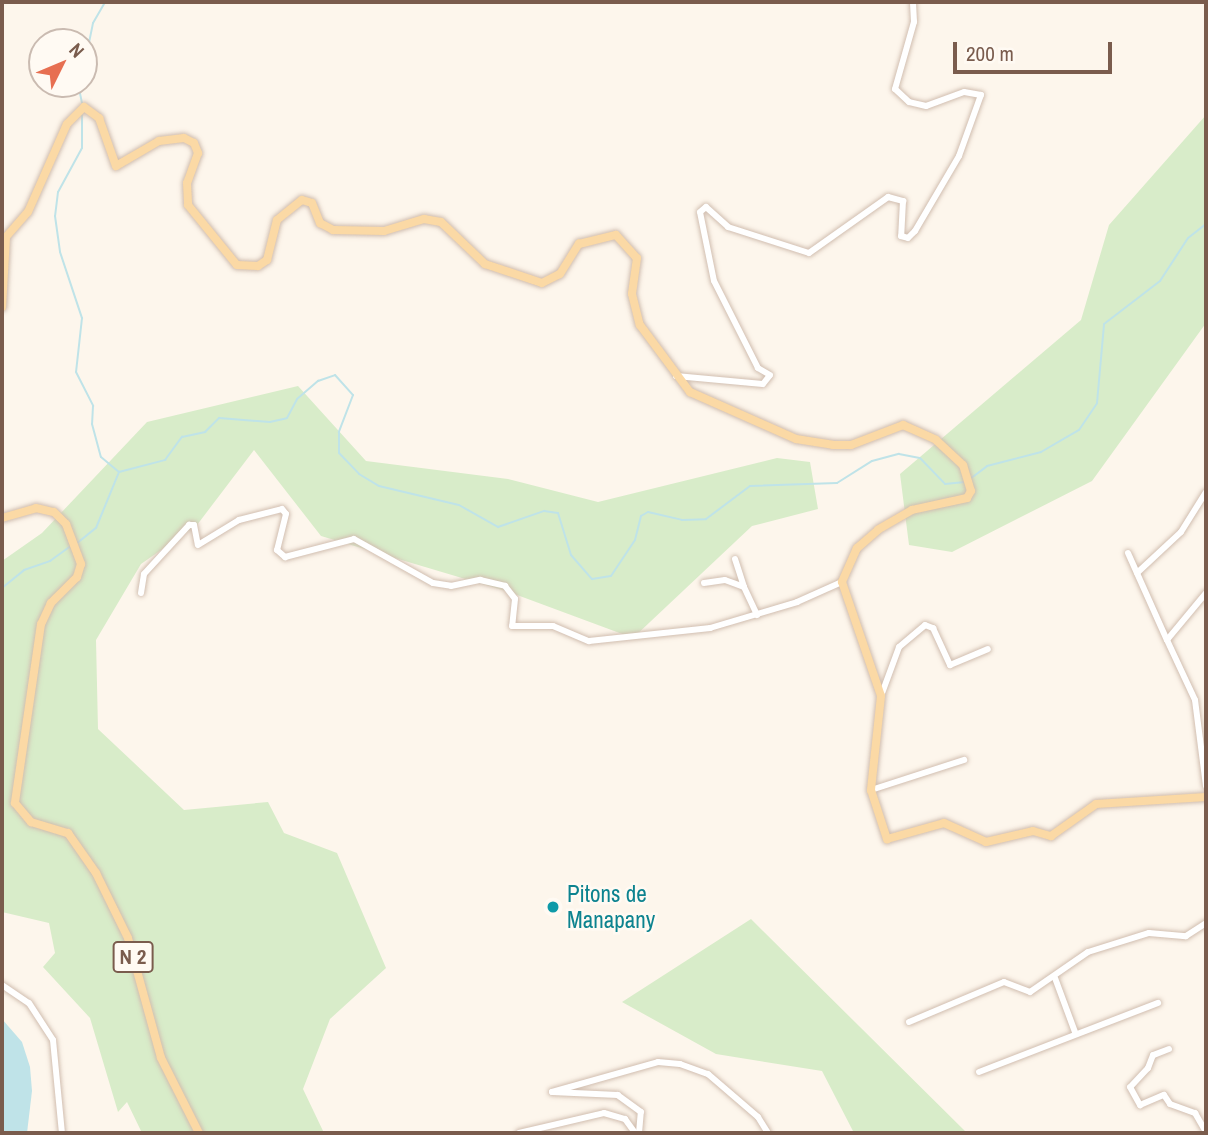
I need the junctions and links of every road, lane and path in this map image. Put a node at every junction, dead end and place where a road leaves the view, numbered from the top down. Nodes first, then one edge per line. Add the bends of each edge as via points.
1 (913, 2) edge
2 (2, 307) edge
3 (674, 376) junction
4 (1206, 492) edge
5 (2, 518) edge
6 (1128, 554) dead end
7 (735, 559) dead end
8 (1137, 573) junction
9 (842, 582) junction
10 (704, 583) dead end
11 (744, 587) junction
12 (141, 593) dead end
13 (1206, 593) edge
14 (757, 615) junction
15 (1167, 640) junction
16 (988, 649) dead end
17 (881, 696) junction
18 (964, 760) dead end
19 (1206, 786) edge
20 (871, 790) junction
21 (1206, 797) edge
22 (1206, 923) edge
23 (1055, 978) junction
24 (2, 985) edge
25 (1158, 1003) dead end
26 (909, 1022) dead end
27 (1075, 1032) junction
28 (1169, 1049) dead end
29 (979, 1072) dead end
30 (1206, 1132) edge
31 (62, 1133) edge
32 (200, 1133) edge
33 (519, 1133) edge
34 (637, 1133) edge
35 (768, 1133) edge

1 - 3 street via 914,22 895,89 909,102 926,106 964,92 981,95 960,156 915,231 908,238 901,236 903,201 888,197 808,253 728,227 706,207 700,212 714,281 758,368 770,375 763,384
2 - 3 main road via 5,237 32,207 71,116 86,108 99,118 116,166 159,141 184,138 194,143 198,153 187,183 188,205 237,265 258,266 267,260 277,220 302,200 311,202 320,223 333,230 384,231 424,219 442,222 478,260 542,284 560,274 579,244 616,235 636,258 632,294 637,318
3 - 9 main road via 696,396 806,441 845,446 903,425 945,446 967,474 971,491 967,498 912,510 878,530 857,548
4 - 8 street via 1181,532
5 - 32 main road, N 2 via 36,508 54,512 63,520 80,560 77,577 43,617 15,803 32,822 68,833 103,884 128,938 161,1058
6 - 8 street
7 - 11 street
8 - 15 street
9 - 14 street
9 - 17 main road
10 - 11 street via 725,580
11 - 14 street
12 - 14 street via 144,574 189,525 194,525 198,545 239,520 282,509 286,514 277,550 285,557 354,539 433,583 451,586 480,580 510,588 516,599 512,626 553,626 589,641 710,628
13 - 15 street
15 - 19 street via 1195,700
16 - 17 street via 950,665 933,628 925,625 899,647
17 - 20 main road
18 - 20 street
20 - 21 main road via 887,839 944,823 992,843 1033,831 1058,835 1096,804
22 - 23 street via 1186,936 1149,933 1088,952
23 - 26 street via 1030,992 1004,982
23 - 27 street
24 - 31 street via 34,1009 53,1040
25 - 27 street
27 - 29 street
28 - 30 street via 1153,1055 1148,1068 1130,1087 1140,1105 1164,1095 1170,1104 1195,1113
33 - 34 street via 604,1112 625,1119
34 - 35 street via 641,1112 618,1096 551,1092 658,1062 680,1064 708,1074 758,1117

